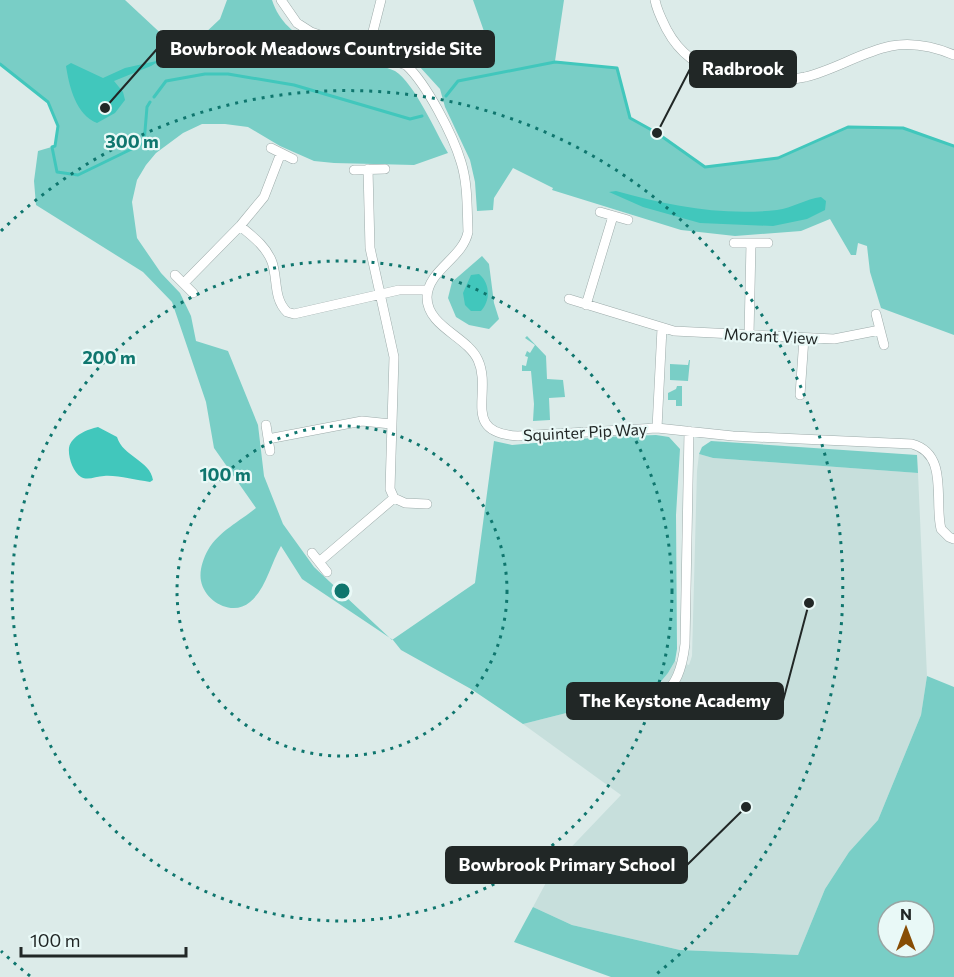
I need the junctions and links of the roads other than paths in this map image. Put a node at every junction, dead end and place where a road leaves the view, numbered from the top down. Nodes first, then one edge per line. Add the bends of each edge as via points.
1 (281, 0) edge
2 (381, 0) edge
3 (656, 0) edge
4 (368, 51) junction
5 (954, 55) edge
6 (271, 148) dead end
7 (281, 153) junction
8 (293, 159) dead end
9 (369, 169) junction
10 (385, 169) dead end
11 (354, 170) dead end
12 (600, 212) dead end
13 (613, 216) junction
14 (628, 220) dead end
15 (240, 226) junction
16 (734, 243) dead end
17 (751, 243) junction
18 (768, 243) dead end
19 (175, 275) dead end
20 (183, 283) junction
21 (428, 290) junction
22 (193, 293) dead end
23 (379, 296) junction
24 (569, 299) dead end
25 (586, 305) junction
26 (876, 314) dead end
27 (662, 328) junction
28 (880, 330) junction
29 (749, 335) junction
30 (804, 338) junction
31 (884, 345) dead end
32 (800, 395) dead end
33 (391, 424) junction
34 (266, 425) dead end
35 (657, 428) junction
36 (689, 431) junction
37 (268, 439) junction
38 (270, 451) dead end
39 (393, 498) junction
40 (427, 504) dead end
41 (954, 539) edge
42 (312, 553) dead end
43 (319, 562) junction
44 (327, 572) dead end
45 (610, 715) dead end

1 - 4 street via 297,23 311,32
2 - 4 street
3 - 5 street via 659,15 680,48 704,68 723,76 804,77 892,45 910,44
4 - 21 street via 406,64 418,76 461,163 466,241
6 - 7 street
7 - 8 street
7 - 15 street via 264,197
9 - 10 street
9 - 11 street
9 - 23 street via 370,248
12 - 13 street
13 - 14 street
13 - 25 street
15 - 20 street
15 - 23 street via 267,253 281,307 287,312 294,314
16 - 17 street
17 - 18 street
17 - 29 street
19 - 20 street
20 - 22 street
21 - 23 street via 399,290
21 - 35 street, Squinter Pip Way via 434,317 477,358 482,370 481,413 492,430 518,436
23 - 33 street via 394,357
24 - 25 street, Morant View
25 - 27 street, Morant View
26 - 28 street
27 - 29 street, Morant View
27 - 35 street
28 - 30 street, Morant View via 834,339
28 - 31 street
29 - 30 street, Morant View
30 - 32 street
33 - 37 street via 362,422
33 - 39 street
34 - 37 street
35 - 36 street, Squinter Pip Way
36 - 41 street, Squinter Pip Way via 918,446 934,462 939,523 944,534
36 - 45 street via 683,662 662,697
37 - 38 street
39 - 40 street
39 - 43 street
42 - 43 street
43 - 44 street

